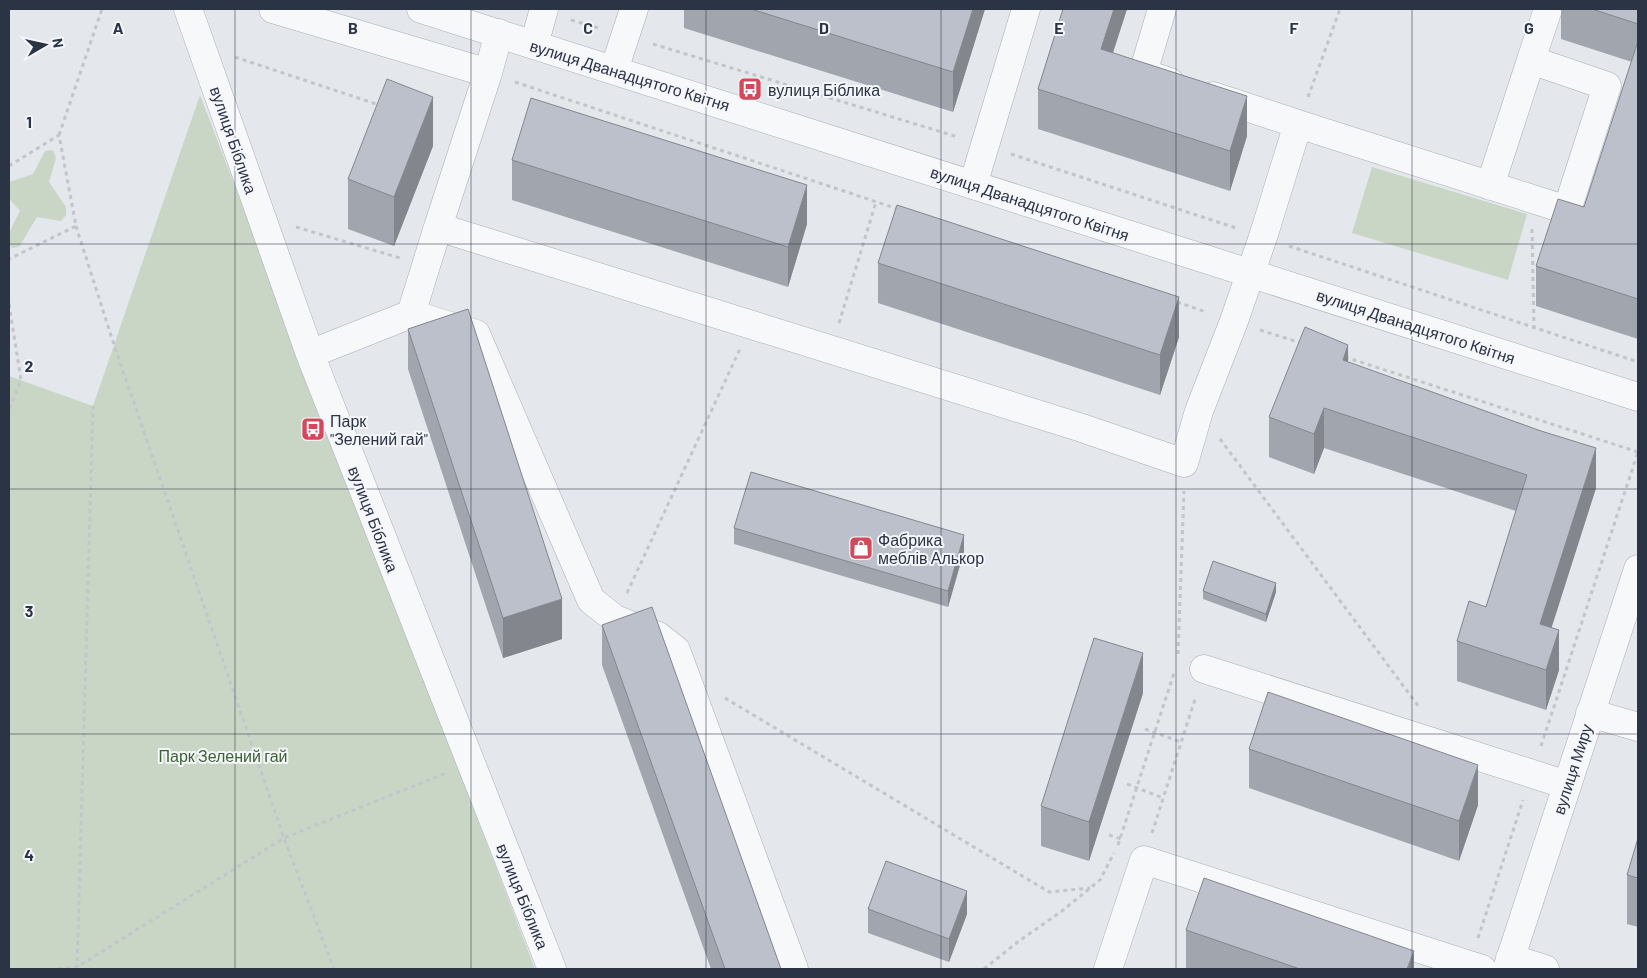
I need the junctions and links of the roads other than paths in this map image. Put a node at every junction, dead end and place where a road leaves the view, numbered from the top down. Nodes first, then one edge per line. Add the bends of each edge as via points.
1 (188, 9) edge
2 (273, 9) edge
3 (422, 9) edge
4 (634, 9) edge
5 (1026, 9) edge
6 (1162, 9) edge
7 (1548, 9) edge
8 (544, 10) edge
9 (499, 33) junction
10 (534, 44) junction
11 (1531, 60) junction
12 (614, 70) junction
13 (488, 73) junction
14 (1298, 124) junction
15 (973, 185) junction
16 (1490, 186) junction
17 (438, 227) junction
18 (1251, 273) junction
19 (411, 314) junction
20 (310, 354) junction
21 (1638, 397) edge
22 (1638, 569) edge
23 (1204, 669) road end
24 (1590, 712) junction
25 (1638, 727) edge
26 (1567, 785) junction
27 (1508, 963) edge
28 (1475, 967) edge
29 (552, 969) edge
30 (794, 969) edge
31 (1108, 969) edge
32 (1545, 969) edge

1 - 20 street, вулиця Біблика
2 - 13 street
3 - 9 street, вулиця Дванадцятого Квітня
4 - 12 street
5 - 15 street
6 - 14 street via 1143,73
7 - 11 street
8 - 10 street
9 - 10 street, вулиця Дванадцятого Квітня
9 - 13 street
10 - 12 street, вулиця Дванадцятого Квітня
11 - 16 street
11 - 16 street via 1607,86 1567,210
12 - 15 street, вулиця Дванадцятого Квітня
13 - 17 street
14 - 16 street
14 - 18 street
15 - 18 street, вулиця Дванадцятого Квітня
17 - 18 street via 1184,462 1199,411
17 - 19 street
18 - 21 street, вулиця Дванадцятого Квітня
19 - 20 street
19 - 30 street via 476,334 591,600 615,619 658,636 676,650
20 - 29 street, вулиця Біблика
22 - 24 street, вулиця Миру
23 - 26 street
24 - 25 street
24 - 26 street, вулиця Миру
26 - 27 street, вулиця Миру
27 - 32 street
28 - 31 street via 1144,860

